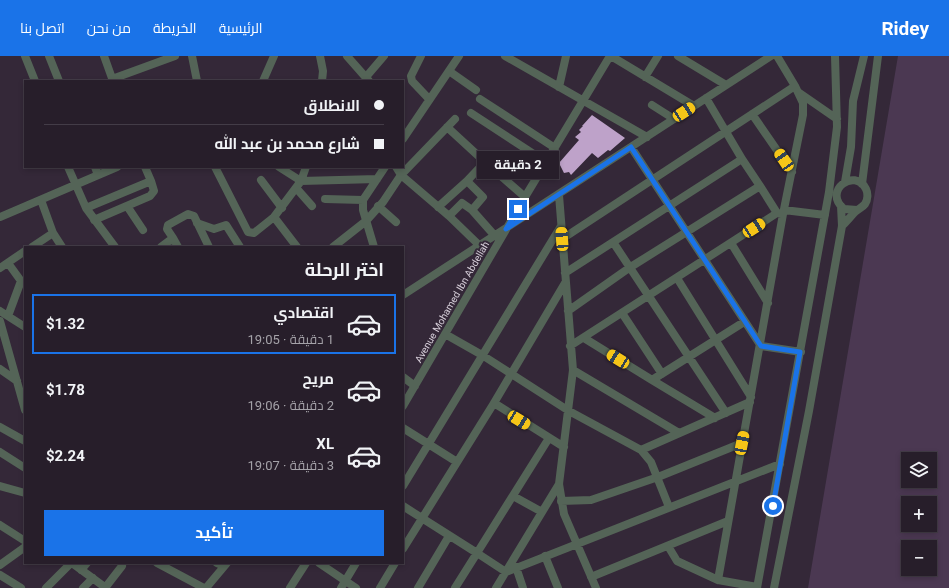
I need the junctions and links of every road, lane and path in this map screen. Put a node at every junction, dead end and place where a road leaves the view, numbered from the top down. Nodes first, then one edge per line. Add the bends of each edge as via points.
1 (25, 56) edge
2 (49, 56) edge
3 (104, 56) edge
4 (175, 56) edge
5 (192, 56) edge
6 (274, 56) edge
7 (320, 56) edge
8 (348, 56) edge
9 (384, 56) edge
10 (421, 56) edge
11 (459, 56) edge
12 (505, 56) edge
13 (566, 56) edge
14 (610, 56) edge
15 (658, 56) edge
16 (678, 56) edge
17 (772, 56) edge
18 (777, 56) edge
19 (835, 56) edge
20 (864, 56) edge
21 (878, 56) edge
22 (514, 58) edge
23 (448, 71) junction
24 (645, 77) junction
25 (367, 79) edge
26 (35, 80) edge
27 (59, 80) edge
28 (112, 80) edge
29 (197, 80) edge
30 (263, 80) edge
31 (322, 80) edge
32 (726, 85) junction
33 (559, 87) junction
34 (796, 89) junction
35 (476, 90) dead end
36 (706, 98) junction
37 (429, 99) junction
38 (480, 99) dead end
39 (584, 100) junction
40 (652, 105) dead end
41 (694, 106) junction
42 (471, 113) dead end
43 (752, 114) junction
44 (455, 119) dead end
45 (674, 119) junction
46 (837, 119) junction
47 (447, 127) junction
48 (726, 131) junction
49 (404, 136) edge
50 (647, 137) junction
51 (631, 147) junction
52 (555, 148) junction
53 (742, 159) junction
54 (485, 162) junction
55 (546, 162) junction
56 (68, 168) edge
57 (112, 168) edge
58 (145, 168) edge
59 (216, 168) edge
60 (280, 168) edge
61 (306, 168) edge
62 (383, 168) edge
63 (397, 168) edge
64 (97, 171) edge
65 (792, 172) junction
66 (401, 175) junction
67 (377, 179) junction
68 (652, 179) junction
69 (261, 180) dead end
70 (151, 181) junction
71 (467, 181) junction
72 (845, 182) junction
73 (862, 184) junction
74 (75, 185) junction
75 (299, 185) junction
76 (760, 186) junction
77 (559, 194) junction
78 (525, 197) junction
79 (324, 199) dead end
80 (41, 200) junction
81 (363, 200) junction
82 (127, 206) junction
83 (312, 206) dead end
84 (378, 206) junction
85 (669, 206) junction
86 (841, 206) junction
87 (438, 207) junction
88 (86, 208) junction
89 (282, 208) junction
90 (472, 210) junction
91 (857, 210) junction
92 (781, 212) junction
93 (825, 215) junction
94 (0, 216) edge
95 (449, 216) junction
96 (274, 217) junction
97 (94, 220) junction
98 (366, 221) junction
99 (396, 222) dead end
100 (197, 223) junction
101 (561, 226) junction
102 (842, 226) junction
103 (506, 229) junction
104 (143, 230) dead end
105 (686, 232) junction
106 (53, 233) junction
107 (495, 236) junction
108 (173, 238) junction
109 (562, 239) junction
110 (613, 242) junction
111 (731, 243) junction
112 (34, 246) edge
113 (61, 246) edge
114 (114, 246) edge
115 (162, 246) edge
116 (177, 246) edge
117 (208, 246) edge
118 (239, 246) edge
119 (296, 246) edge
120 (334, 246) edge
121 (374, 246) edge
122 (480, 246) junction
123 (24, 253) edge
124 (704, 260) junction
125 (8, 263) junction
126 (0, 268) edge
127 (629, 268) junction
128 (565, 273) junction
129 (677, 278) junction
130 (23, 281) edge
131 (566, 283) junction
132 (404, 294) edge
133 (649, 296) junction
134 (768, 303) junction
135 (0, 311) edge
136 (568, 311) junction
137 (622, 313) junction
138 (8, 316) junction
139 (0, 321) edge
140 (744, 322) junction
141 (21, 324) edge
142 (445, 334) junction
143 (584, 338) junction
144 (717, 340) junction
145 (570, 346) junction
146 (761, 346) junction
147 (800, 352) junction
148 (482, 355) junction
149 (688, 357) junction
150 (0, 369) edge
151 (573, 370) junction
152 (512, 374) junction
153 (662, 374) junction
154 (404, 378) edge
155 (652, 380) junction
156 (20, 385) edge
157 (415, 386) junction
158 (751, 399) junction
159 (404, 404) edge
160 (494, 404) junction
161 (24, 405) edge
162 (569, 411) junction
163 (726, 413) junction
164 (715, 418) junction
165 (0, 427) edge
166 (404, 429) edge
167 (679, 433) junction
168 (549, 438) junction
169 (24, 440) edge
170 (428, 443) junction
171 (742, 443) junction
172 (564, 447) junction
173 (641, 450) junction
174 (0, 452) edge
175 (458, 462) junction
176 (780, 464) junction
177 (24, 467) edge
178 (658, 477) junction
179 (735, 482) junction
180 (404, 484) edge
181 (559, 484) junction
182 (0, 487) edge
183 (24, 493) edge
184 (513, 496) junction
185 (561, 501) junction
186 (404, 507) edge
187 (669, 507) junction
188 (542, 512) junction
189 (422, 518) junction
190 (728, 521) junction
191 (0, 525) edge
192 (449, 536) junction
193 (24, 540) edge
194 (577, 544) junction
195 (668, 546) junction
196 (404, 547) edge
197 (24, 548) edge
198 (477, 553) junction
199 (545, 556) junction
200 (71, 564) edge
201 (73, 564) edge
202 (86, 564) edge
203 (159, 564) edge
204 (223, 564) edge
205 (305, 564) edge
206 (320, 564) edge
207 (355, 564) edge
208 (394, 564) edge
209 (0, 565) edge
210 (122, 566) dead end
211 (516, 568) junction
212 (81, 570) junction
213 (506, 572) junction
214 (0, 575) edge
215 (590, 577) junction
216 (93, 578) junction
217 (718, 580) junction
218 (343, 585) edge
219 (21, 588) edge
220 (46, 588) edge
221 (83, 588) edge
222 (106, 588) edge
223 (205, 588) edge
224 (290, 588) edge
225 (356, 588) edge
226 (380, 588) edge
227 (418, 588) edge
228 (456, 588) edge
229 (496, 588) edge
230 (523, 588) edge
231 (558, 588) edge
232 (596, 588) edge
233 (757, 588) edge
234 (774, 588) edge

1 - 26 street
2 - 27 street
3 - 28 street
4 - 28 street
5 - 29 street
6 - 30 street
7 - 31 street
8 - 25 street
9 - 25 street
10 - 37 street via 412,81
11 - 23 street
12 - 22 street
13 - 33 street
14 - 24 street
14 - 39 street, Avenue Mohamed Ibn Abdellah
15 - 24 street
16 - 32 street
17 - 32 street
18 - 34 street
19 - 46 street
20 - 72 street via 853,101 851,147
21 - 73 street
22 - 33 street
23 - 35 street
23 - 37 street
24 - 41 street
32 - 36 street
33 - 39 street
34 - 43 street
34 - 46 street
34 - 65 street via 803,103 804,115
36 - 41 street
36 - 48 street
37 - 49 street
38 - 52 street
39 - 50 street
39 - 52 street, Avenue Mohamed Ibn Abdellah
40 - 45 street
41 - 45 street
42 - 55 street
43 - 48 street
43 - 65 street
44 - 47 street
45 - 50 street
46 - 93 street via 836,148
47 - 54 street
47 - 66 street
48 - 53 street
48 - 68 street
50 - 51 street
51 - 68 street
51 - 77 street
52 - 55 street, Avenue Mohamed Ibn Abdellah
53 - 76 street
53 - 85 street
54 - 71 street
54 - 78 street
55 - 78 street, Avenue Mohamed Ibn Abdellah
56 - 74 street
57 - 64 street
58 - 70 street
59 - 96 street via 248,232 254,233
60 - 75 street
61 - 75 street
62 - 67 street
63 - 66 street
64 - 74 street
65 - 92 street
66 - 84 street
66 - 87 street
67 - 75 street
67 - 81 street
68 - 85 street
68 - 109 street
69 - 89 street
70 - 82 street via 153,194
70 - 88 street
71 - 87 street
71 - 90 street via 483,197
72 - 73 street via 855,180
72 - 86 street via 837,193
73 - 91 street via 867,192 867,199
74 - 80 street
74 - 88 street
75 - 83 street
75 - 89 street
76 - 92 street
76 - 105 street
77 - 101 street
77 - 103 street
78 - 103 street, Avenue Mohamed Ibn Abdellah
79 - 81 street
80 - 94 street
80 - 106 street
81 - 98 street
82 - 97 street
82 - 104 street
84 - 98 street
84 - 99 street
85 - 105 street
85 - 110 street
86 - 91 street via 851,211
86 - 102 street
87 - 95 street
88 - 97 street
89 - 96 street
90 - 95 street via 462,203
90 - 107 street
91 - 102 street
92 - 93 street
92 - 111 street
92 - 134 street
93 - 147 street
95 - 122 street
96 - 119 street
97 - 114 street
98 - 120 street
98 - 121 street
100 - 108 street via 194,216 188,214 168,225 167,230
100 - 117 street
100 - 118 street via 214,229 226,225
101 - 109 street
101 - 148 street
102 - 234 street
103 - 107 street
103 - 142 street, Avenue Mohamed Ibn Abdellah
105 - 124 street
105 - 127 street
106 - 112 street
106 - 113 street
107 - 122 street
108 - 115 street
108 - 116 street
109 - 128 street
110 - 127 street
110 - 128 street
111 - 124 street
111 - 134 street
122 - 132 street
123 - 125 street
124 - 129 street
124 - 140 street
125 - 126 street
125 - 130 street
127 - 133 street
127 - 136 street
128 - 131 street
129 - 133 street
129 - 144 street
130 - 138 street
131 - 136 street
131 - 152 street
133 - 137 street
133 - 149 street
134 - 146 street
135 - 138 street
136 - 145 street
137 - 143 street
137 - 153 street
138 - 141 street
139 - 156 street
140 - 144 street
140 - 146 street
142 - 148 street
142 - 157 street, Avenue Mohamed Ibn Abdellah
143 - 145 street
143 - 155 street
144 - 149 street
144 - 158 street
145 - 151 street
146 - 147 street
146 - 158 street
147 - 176 street
148 - 152 street
148 - 170 street
149 - 153 street
149 - 163 street
150 - 156 street
151 - 162 street
151 - 167 street
152 - 160 street
152 - 162 street
153 - 155 street
154 - 157 street
155 - 164 street
156 - 161 street
157 - 159 street, Avenue Mohamed Ibn Abdellah
158 - 163 street
158 - 171 street
160 - 168 street
160 - 175 street
162 - 172 street
162 - 173 street
163 - 164 street
164 - 167 street
165 - 169 street
166 - 170 street
167 - 173 street
168 - 172 street
168 - 184 street
170 - 175 street
170 - 180 street
171 - 178 street
171 - 179 street
172 - 181 street
173 - 178 street via 648,457
174 - 177 street
175 - 189 street
176 - 179 street
176 - 233 street
178 - 185 street via 591,500
178 - 187 street
179 - 187 street
179 - 190 street
181 - 185 street
181 - 188 street
182 - 183 street
184 - 188 street
184 - 198 street
185 - 194 street
186 - 189 street
187 - 194 street
188 - 213 street
189 - 192 street
189 - 196 street
190 - 195 street
190 - 217 street
191 - 193 street
192 - 198 street
192 - 227 street
194 - 199 street
194 - 215 street
195 - 215 street
195 - 217 street via 677,561
197 - 209 street
198 - 213 street
198 - 228 street
199 - 211 street
199 - 231 street
200 - 220 street
201 - 212 street
202 - 212 street
203 - 223 street
204 - 223 street
205 - 224 street
206 - 218 street
207 - 218 street
208 - 226 street
210 - 222 street
211 - 213 street
211 - 230 street
212 - 216 street
213 - 229 street
214 - 219 street
215 - 232 street
216 - 221 street
216 - 222 street
217 - 233 street
218 - 225 street

